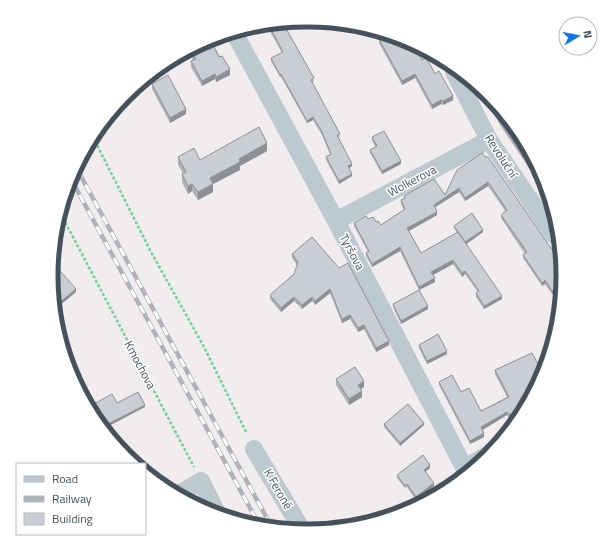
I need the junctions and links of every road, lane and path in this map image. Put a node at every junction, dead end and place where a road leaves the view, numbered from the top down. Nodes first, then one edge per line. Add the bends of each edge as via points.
1 (237, 37) edge
2 (457, 77) edge
3 (489, 140) junction
4 (96, 144) edge
5 (65, 221) edge
6 (336, 221) junction
7 (552, 231) edge
8 (254, 449) joint
9 (464, 468) edge
10 (202, 481) junction
11 (184, 491) edge
12 (214, 506) edge
13 (298, 523) edge

1 - 6 street, Tyršova
2 - 3 street, Revoluční
3 - 6 street, Wolkerova
3 - 7 street, Revoluční
4 - 8 path via 151,252 204,346
5 - 10 path, Kmochova
6 - 9 street, Tyršova
8 - 13 street, K Feroně
10 - 11 street
10 - 12 street

